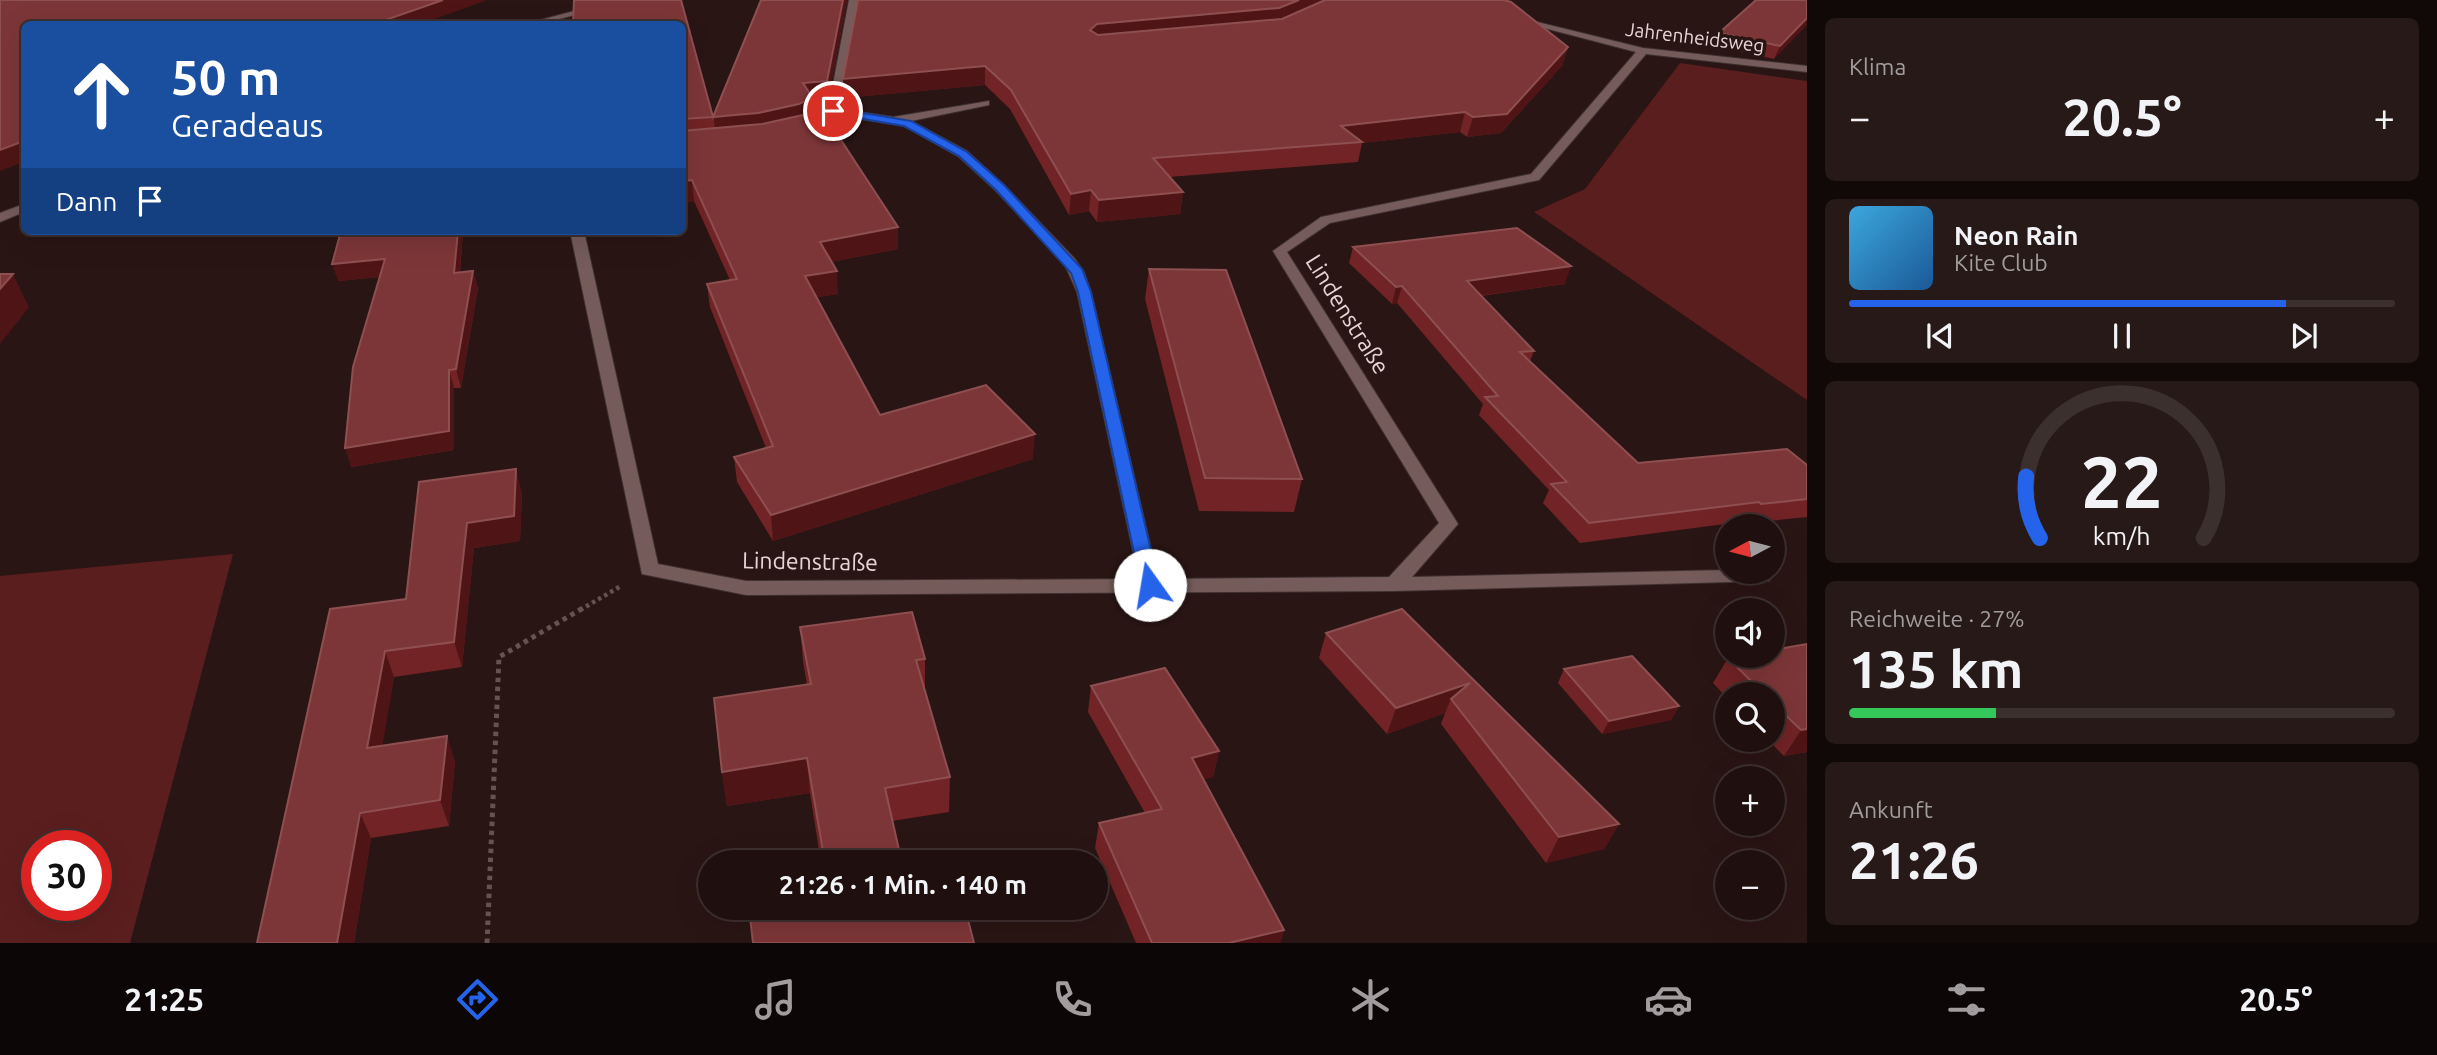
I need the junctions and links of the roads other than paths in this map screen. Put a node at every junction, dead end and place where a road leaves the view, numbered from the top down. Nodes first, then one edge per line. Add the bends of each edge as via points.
1 (627, 0) edge
2 (854, 0) edge
3 (1511, 16) edge
4 (542, 21) edge
5 (1643, 51) junction
6 (1807, 69) edge
7 (985, 103) dead end
8 (833, 111) junction
9 (896, 120) junction
10 (817, 125) edge
11 (21, 209) edge
12 (0, 218) edge
13 (578, 235) edge
14 (1715, 577) edge
15 (1394, 584) junction
16 (1150, 585) junction

1 - 4 street
2 - 8 street
3 - 5 street, Jahrenheidsweg
5 - 6 street, Jahrenheidsweg
5 - 15 street, Lindenstraße via 1535,177 1326,220 1280,251 1449,524
7 - 9 street
8 - 9 street
8 - 10 street
9 - 16 street via 963,154 1077,272
11 - 12 street
13 - 16 street, Lindenstraße via 649,569 746,588
14 - 15 street, Lindenstraße
15 - 16 street, Lindenstraße

